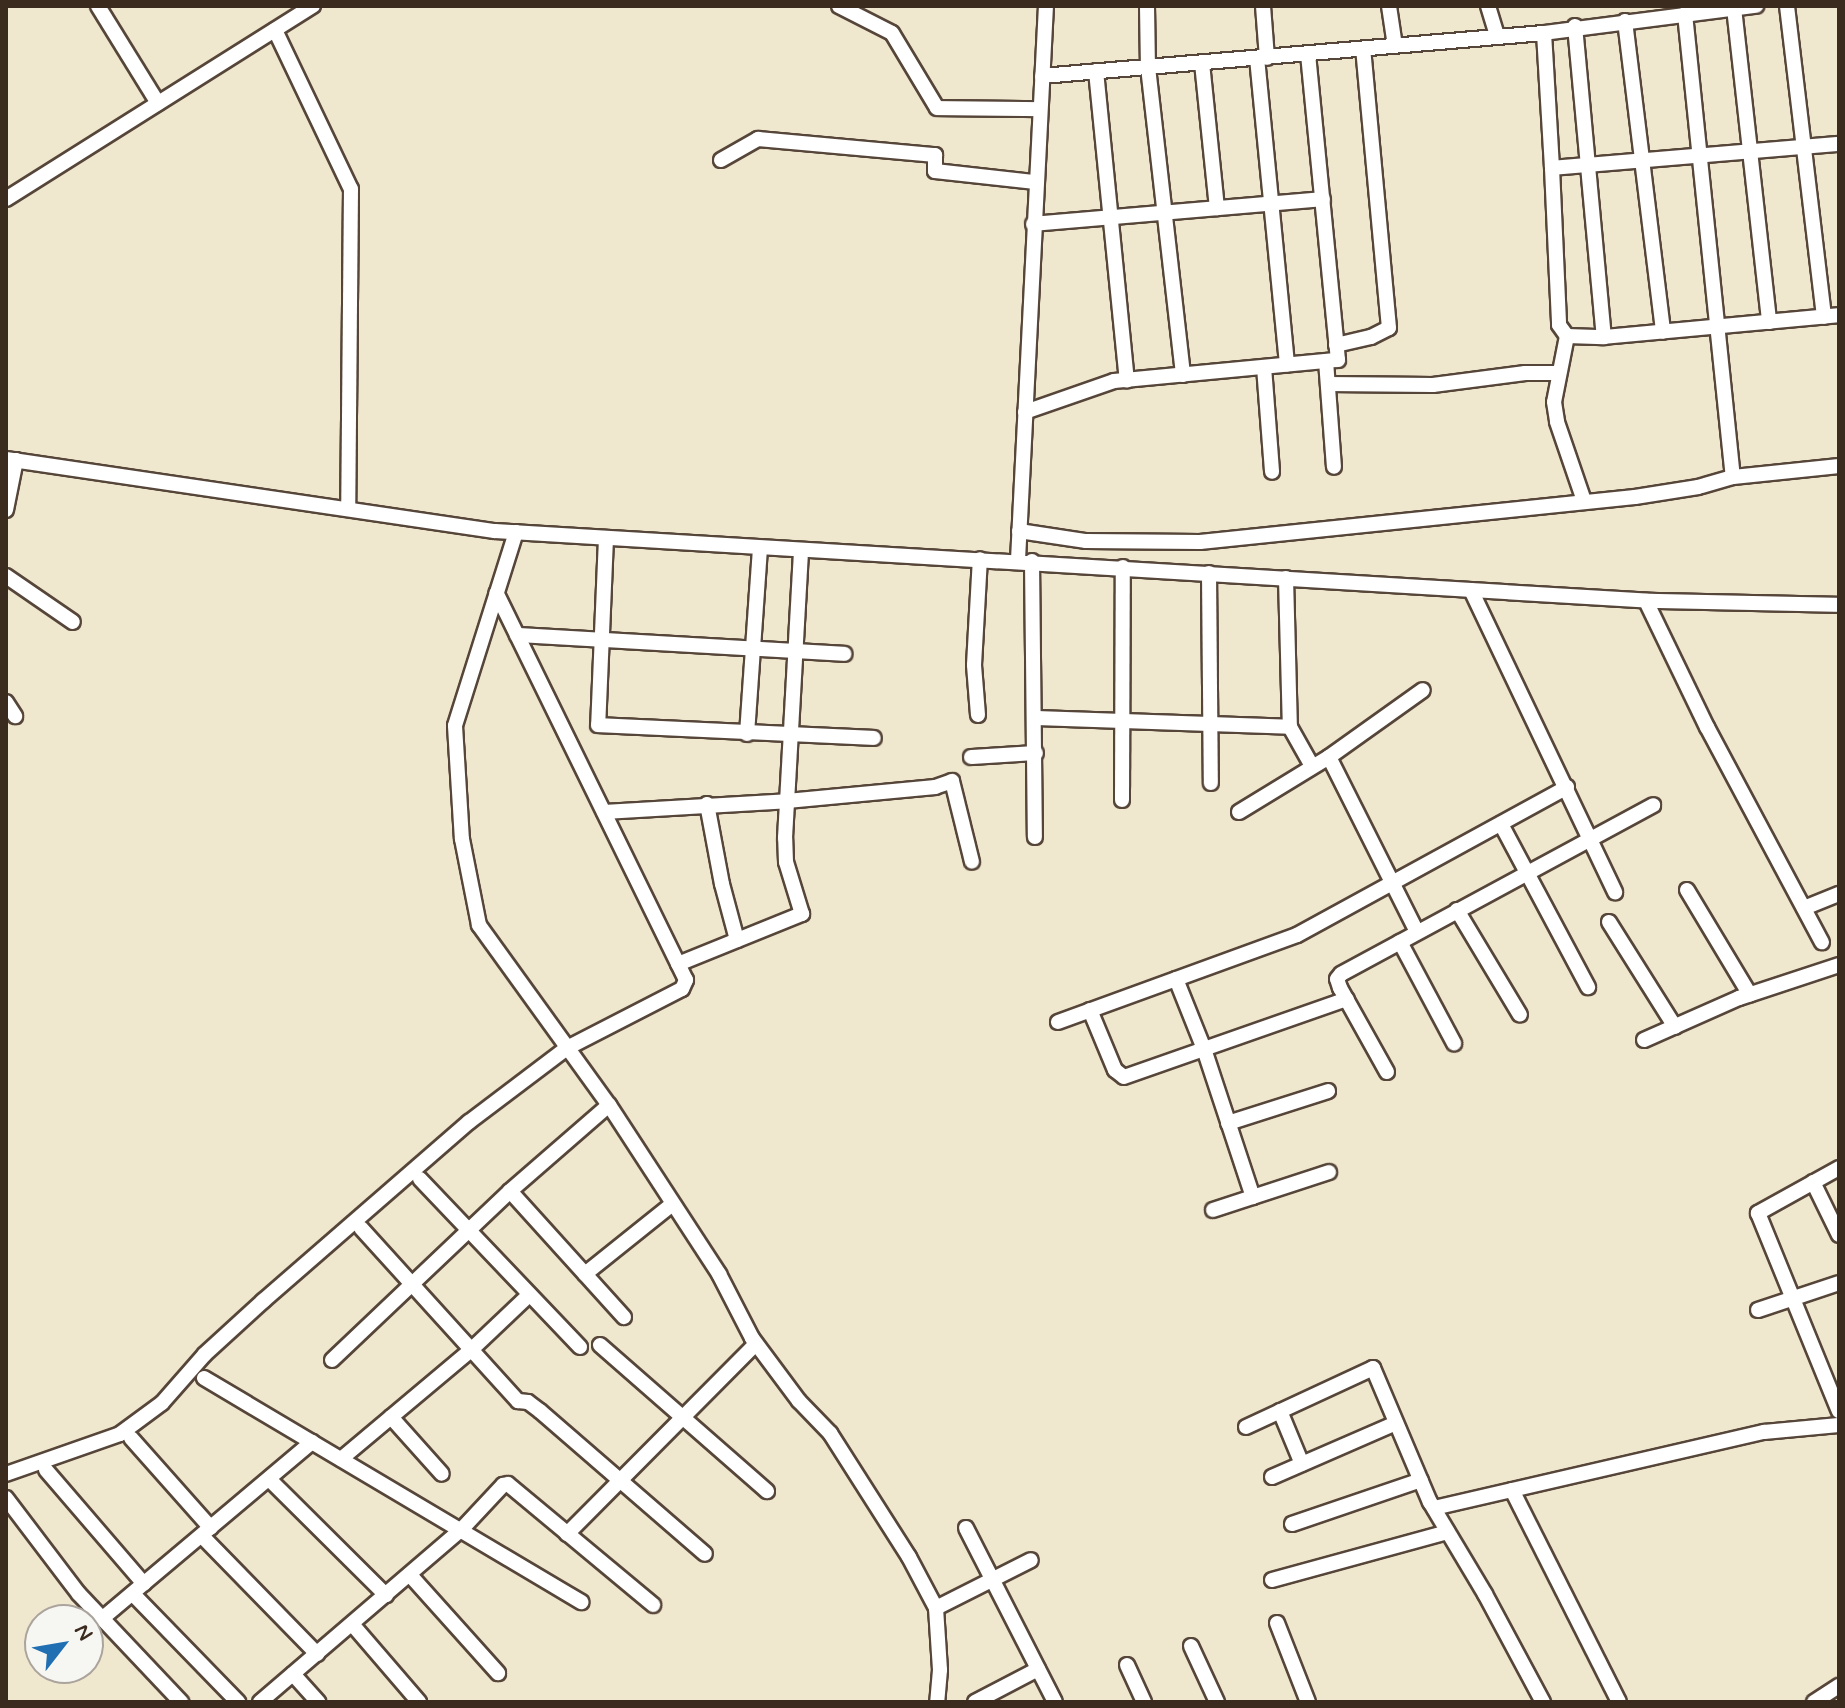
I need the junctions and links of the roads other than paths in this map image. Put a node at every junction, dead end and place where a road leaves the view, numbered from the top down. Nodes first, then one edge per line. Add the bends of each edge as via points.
1 (98, 6) edge
2 (313, 6) edge
3 (839, 6) edge
4 (1046, 6) edge
5 (1147, 6) edge
6 (1263, 6) edge
7 (1389, 6) edge
8 (1488, 6) edge
9 (1756, 6) edge
10 (1787, 6) edge
11 (1734, 8) junction
12 (1685, 14) junction
13 (1625, 21) junction
14 (1575, 26) junction
15 (275, 30) junction
16 (1544, 33) junction
17 (1497, 35) junction
18 (1395, 46) junction
19 (1363, 50) junction
20 (1308, 54) junction
21 (1262, 58) junction
22 (1202, 63) junction
23 (1148, 67) junction
24 (1096, 71) junction
25 (1042, 76) junction
26 (158, 103) junction
27 (1040, 109) junction
28 (1839, 144) edge
29 (1804, 147) junction
30 (1750, 151) junction
31 (1700, 156) junction
32 (721, 160) dead end
33 (1642, 161) junction
34 (1588, 165) junction
35 (1552, 168) junction
36 (1035, 182) junction
37 (6, 199) edge
38 (1323, 199) junction
39 (1271, 203) junction
40 (1217, 208) junction
41 (1163, 213) junction
42 (1109, 217) junction
43 (1033, 224) junction
44 (1831, 316) edge
45 (1769, 322) junction
46 (1718, 326) junction
47 (1663, 332) junction
48 (1567, 336) junction
49 (1604, 337) junction
50 (1336, 345) junction
51 (1326, 361) junction
52 (1287, 365) junction
53 (1264, 367) junction
54 (1557, 373) junction
55 (1183, 375) junction
56 (1127, 380) junction
57 (1328, 384) junction
58 (1025, 412) junction
59 (11, 460) edge
60 (1839, 466) edge
61 (1334, 467) dead end
62 (1272, 472) dead end
63 (1733, 477) junction
64 (1584, 501) junction
65 (348, 509) junction
66 (6, 510) edge
67 (1019, 531) junction
68 (516, 532) junction
69 (606, 538) junction
70 (760, 549) junction
71 (801, 551) junction
72 (980, 559) junction
73 (1025, 561) junction
74 (1123, 567) junction
75 (1209, 573) junction
76 (1286, 578) junction
77 (10, 585) edge
78 (1471, 590) junction
79 (496, 593) junction
80 (1646, 601) junction
81 (1839, 605) edge
82 (73, 622) dead end
83 (517, 635) junction
84 (603, 638) junction
85 (753, 648) junction
86 (795, 651) junction
87 (844, 654) dead end
88 (1423, 690) dead end
89 (6, 702) edge
90 (978, 715) dead end
91 (15, 716) dead end
92 (1036, 718) junction
93 (1122, 721) junction
94 (1211, 725) junction
95 (1290, 727) junction
96 (747, 734) junction
97 (791, 736) junction
98 (874, 738) dead end
99 (1036, 753) junction
100 (971, 757) dead end
101 (1329, 757) junction
102 (1312, 766) junction
103 (1211, 783) dead end
104 (1567, 787) junction
105 (1122, 800) dead end
106 (787, 801) junction
107 (707, 804) junction
108 (1653, 805) dead end
109 (604, 812) junction
110 (1239, 812) dead end
111 (1501, 824) junction
112 (1590, 836) junction
113 (1035, 837) dead end
114 (972, 862) dead end
115 (1526, 872) junction
116 (1391, 886) junction
117 (1687, 890) dead end
118 (1615, 892) dead end
119 (1839, 894) edge
120 (1804, 908) junction
121 (1457, 910) junction
122 (1609, 922) dead end
123 (1417, 932) junction
124 (737, 940) junction
125 (1400, 942) junction
126 (1822, 942) dead end
127 (678, 964) junction
128 (1839, 965) edge
129 (1176, 979) junction
130 (1588, 987) dead end
131 (1750, 995) junction
132 (1347, 999) junction
133 (1090, 1010) junction
134 (1520, 1015) dead end
135 (1058, 1022) dead end
136 (1675, 1027) junction
137 (1644, 1040) dead end
138 (1454, 1043) dead end
139 (567, 1048) junction
140 (1204, 1049) junction
141 (1387, 1072) dead end
142 (1328, 1091) dead end
143 (609, 1105) junction
144 (1228, 1123) junction
145 (1839, 1168) edge
146 (1329, 1172) dead end
147 (420, 1179) dead end
148 (1813, 1182) junction
149 (510, 1191) junction
150 (1253, 1197) junction
151 (671, 1205) junction
152 (1213, 1210) dead end
153 (361, 1228) dead end
154 (468, 1230) junction
155 (1839, 1235) edge
156 (585, 1274) junction
157 (413, 1283) junction
158 (1839, 1283) edge
159 (529, 1295) junction
160 (1795, 1298) junction
161 (1758, 1310) dead end
162 (624, 1317) dead end
163 (756, 1344) junction
164 (600, 1345) dead end
165 (580, 1347) dead end
166 (472, 1349) junction
167 (332, 1360) dead end
168 (204, 1378) dead end
169 (1280, 1411) junction
170 (1839, 1411) edge
171 (391, 1417) junction
172 (683, 1419) junction
173 (1396, 1423) junction
174 (1839, 1425) edge
175 (1246, 1427) dead end
176 (131, 1438) dead end
177 (312, 1442) junction
178 (341, 1459) junction
179 (1302, 1464) junction
180 (46, 1470) dead end
181 (6, 1474) edge
182 (442, 1474) dead end
183 (1272, 1477) dead end
184 (269, 1479) junction
185 (1421, 1480) junction
186 (622, 1482) junction
187 (1512, 1490) junction
188 (767, 1491) dead end
189 (6, 1498) edge
190 (1434, 1508) junction
191 (1292, 1524) dead end
192 (966, 1528) dead end
193 (461, 1530) junction
194 (207, 1532) junction
195 (1448, 1532) junction
196 (567, 1534) junction
197 (705, 1554) dead end
198 (1031, 1560) dead end
199 (410, 1575) junction
200 (993, 1580) junction
201 (1272, 1580) dead end
202 (139, 1589) junction
203 (386, 1595) junction
204 (581, 1602) dead end
205 (90, 1604) edge
206 (653, 1605) dead end
207 (936, 1608) junction
208 (104, 1617) joint
209 (1277, 1623) dead end
210 (352, 1624) junction
211 (1191, 1646) dead end
212 (317, 1654) junction
213 (1127, 1665) dead end
214 (1038, 1669) junction
215 (498, 1673) dead end
216 (293, 1674) junction
217 (1839, 1686) edge
218 (1306, 1701) edge
219 (181, 1702) edge
220 (238, 1702) edge
221 (260, 1702) edge
222 (318, 1702) edge
223 (419, 1702) edge
224 (937, 1702) edge
225 (975, 1702) edge
226 (1055, 1702) edge
227 (1144, 1702) edge
228 (1217, 1702) edge
229 (1543, 1702) edge
230 (1619, 1702) edge
231 (1814, 1702) edge

1 - 26 street
2 - 15 street
3 - 27 street via 892,33 937,108
4 - 25 street
5 - 23 street
6 - 21 street
7 - 18 street
8 - 17 street
9 - 11 street
10 - 29 street
11 - 12 street
11 - 30 street
12 - 13 street
12 - 31 street
13 - 14 street
13 - 33 street
14 - 16 street
14 - 34 street
15 - 26 street
15 - 65 street via 351,189
16 - 17 street
16 - 35 street
17 - 18 street
18 - 19 street
19 - 20 street
19 - 50 street via 1389,328
20 - 21 street
20 - 38 street
21 - 22 street
21 - 39 street
22 - 23 street
22 - 40 street
23 - 24 street
23 - 41 street
24 - 25 street
24 - 42 street
25 - 27 street
26 - 37 street
27 - 36 street
28 - 29 street
29 - 30 street
29 - 44 street
30 - 31 street
30 - 45 street
31 - 33 street
31 - 46 street
32 - 36 street via 758,139 935,155 935,171
33 - 34 street
33 - 47 street
34 - 35 street
34 - 49 street
35 - 48 street via 1559,325
36 - 43 street
38 - 39 street
38 - 50 street
39 - 40 street
39 - 52 street
40 - 41 street
41 - 42 street
41 - 55 street
42 - 43 street
42 - 56 street
43 - 58 street
44 - 45 street
45 - 46 street
46 - 47 street
46 - 63 street
47 - 49 street
48 - 49 street
48 - 54 street
50 - 51 street via 1338,360
51 - 52 street
51 - 57 street
52 - 53 street
53 - 55 street
53 - 62 street
54 - 57 street via 1433,385
54 - 64 street via 1557,422
55 - 56 street
56 - 58 street
57 - 61 street
58 - 67 street
59 - 65 street
59 - 66 street
60 - 63 street
63 - 64 street via 1698,487
64 - 67 street via 1200,542 1086,541
65 - 68 street
67 - 73 street
68 - 69 street
68 - 79 street
69 - 70 street
69 - 84 street
70 - 71 street
70 - 85 street
71 - 72 street
71 - 86 street
72 - 73 street
72 - 90 street via 974,665
73 - 74 street
73 - 92 street
74 - 75 street
74 - 93 street
75 - 76 street
75 - 94 street
76 - 78 street
76 - 95 street
77 - 82 street
78 - 80 street
78 - 104 street
79 - 83 street
79 - 139 street via 455,726 462,839 479,925
80 - 81 street
80 - 120 street
83 - 84 street
83 - 109 street
84 - 85 street
84 - 96 street via 598,725
85 - 86 street
85 - 96 street
86 - 87 street
86 - 97 street
88 - 101 street
89 - 91 street
92 - 93 street
92 - 99 street
93 - 94 street
93 - 105 street
94 - 95 street
94 - 103 street
95 - 102 street
96 - 97 street
97 - 98 street
97 - 106 street
99 - 100 street
99 - 113 street
101 - 102 street
101 - 116 street
102 - 110 street
104 - 111 street
104 - 112 street
106 - 107 street
106 - 114 street via 952,781
106 - 124 street via 786,862 802,914
107 - 109 street
107 - 124 street
108 - 112 street
109 - 127 street
111 - 115 street
111 - 116 street
112 - 115 street
112 - 118 street
115 - 121 street
115 - 130 street
116 - 123 street
116 - 129 street via 1297,935
117 - 131 street
119 - 120 street
120 - 126 street
121 - 123 street
121 - 134 street
122 - 136 street
123 - 125 street
124 - 127 street
125 - 132 street via 1341,974 1337,979
125 - 138 street
127 - 139 street via 686,980 682,989
128 - 131 street
129 - 133 street
129 - 140 street
131 - 136 street
132 - 140 street
132 - 141 street
133 - 135 street
133 - 140 street via 1115,1070 1124,1077
136 - 137 street
139 - 143 street
139 - 181 street via 365,1209 211,1349 162,1403 112,1439
140 - 144 street
142 - 144 street
143 - 149 street
143 - 151 street
144 - 150 street
145 - 148 street
146 - 150 street
147 - 154 street
148 - 155 street
148 - 160 street via 1758,1213
149 - 154 street
149 - 156 street
150 - 152 street
151 - 156 street
151 - 163 street via 719,1274
153 - 157 street
154 - 157 street
154 - 159 street
156 - 162 street
157 - 166 street
157 - 167 street
158 - 160 street
159 - 165 street
159 - 166 street
160 - 161 street
160 - 170 street
163 - 172 street
163 - 207 street via 830,1433
164 - 172 street
166 - 171 street
166 - 186 street via 518,1401 540,1411
168 - 177 street
169 - 173 street via 1373,1368
169 - 175 street
169 - 179 street
171 - 178 street
171 - 182 street
172 - 186 street
172 - 188 street
173 - 179 street
173 - 185 street
174 - 187 street via 1764,1432
176 - 194 street
177 - 178 street
177 - 184 street
178 - 193 street
179 - 183 street
180 - 202 street
184 - 194 street
184 - 203 street
185 - 190 street
185 - 191 street
186 - 196 street
186 - 197 street
187 - 190 street
187 - 230 street
189 - 205 street
190 - 195 street
192 - 200 street
193 - 196 street via 508,1484
193 - 199 street
193 - 204 street
194 - 202 street
194 - 212 street
195 - 201 street
195 - 229 street
196 - 206 street
198 - 200 street
199 - 203 street
199 - 215 street
200 - 207 street
200 - 214 street
202 - 208 street
202 - 220 street
203 - 210 street
207 - 224 street
208 - 219 street
209 - 218 street
210 - 212 street
210 - 223 street
211 - 228 street
212 - 216 street
213 - 227 street
214 - 225 street
214 - 226 street
216 - 221 street
216 - 222 street
217 - 231 street

